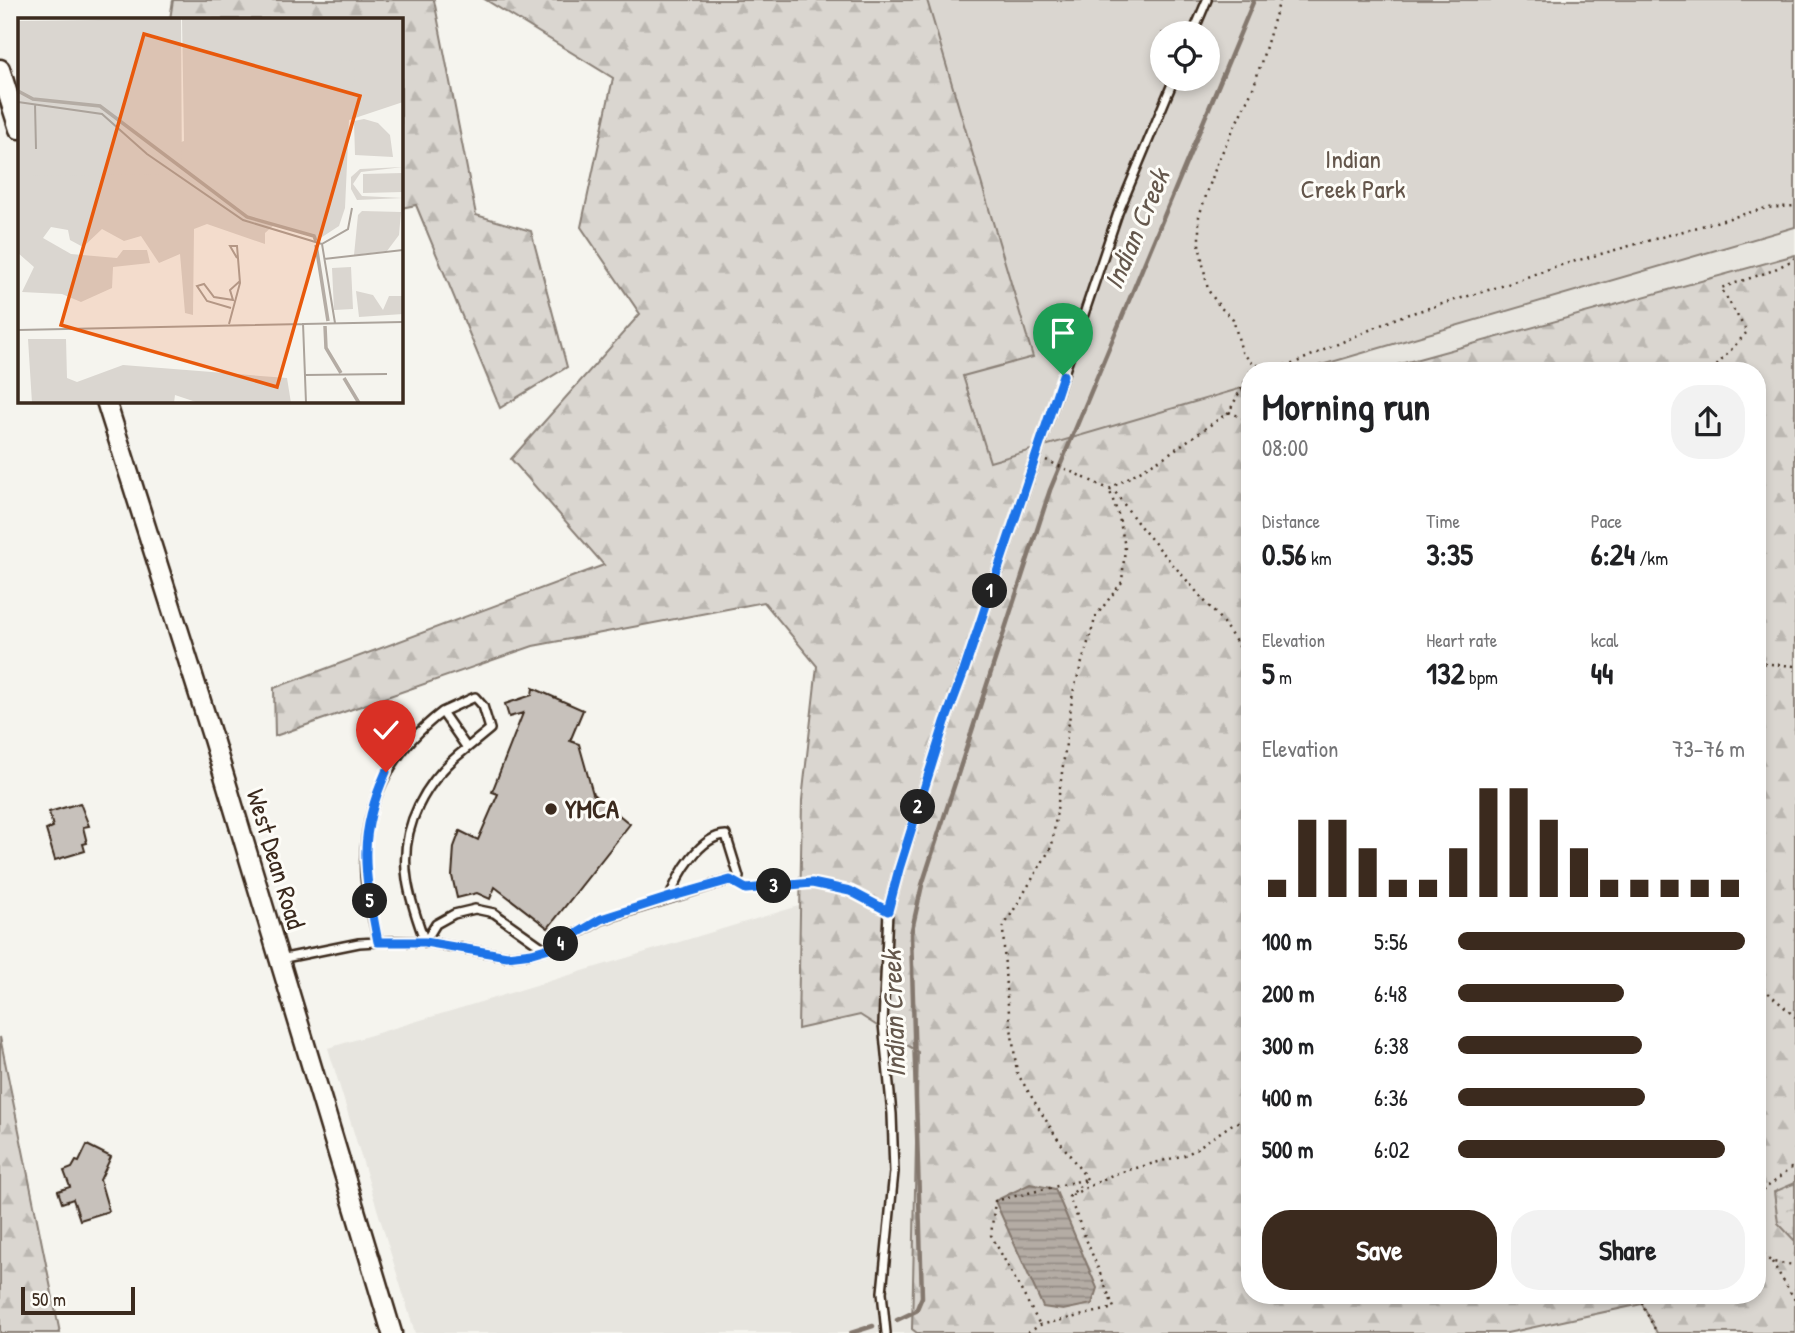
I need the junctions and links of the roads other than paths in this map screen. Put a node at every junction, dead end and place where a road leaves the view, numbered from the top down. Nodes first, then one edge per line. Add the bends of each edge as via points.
1 (1206, 0) edge
2 (1198, 21) edge
3 (0, 69) edge
4 (1169, 91) edge
5 (18, 126) edge
6 (106, 402) edge
7 (442, 712) junction
8 (467, 748) junction
9 (670, 897) junction
10 (378, 942) junction
11 (425, 942) junction
12 (545, 949) junction
13 (279, 959) junction
14 (391, 1333) edge
15 (886, 1333) edge

1 - 2 lane
3 - 5 street
4 - 15 lane via 1118,213 945,722 888,911 883,1024 894,1172 882,1293
6 - 13 street, West Dean Road
7 - 8 lane
7 - 8 lane via 475,697 483,706 490,729
7 - 10 lane via 403,748 375,797 365,876
8 - 11 lane via 431,783 411,828 407,876
9 - 9 lane via 739,877 726,835 704,843 675,881
9 - 12 lane via 601,919
10 - 11 lane
10 - 13 lane
11 - 12 lane via 507,956
11 - 12 lane via 436,924 475,909 494,913
13 - 14 street, West Dean Road

